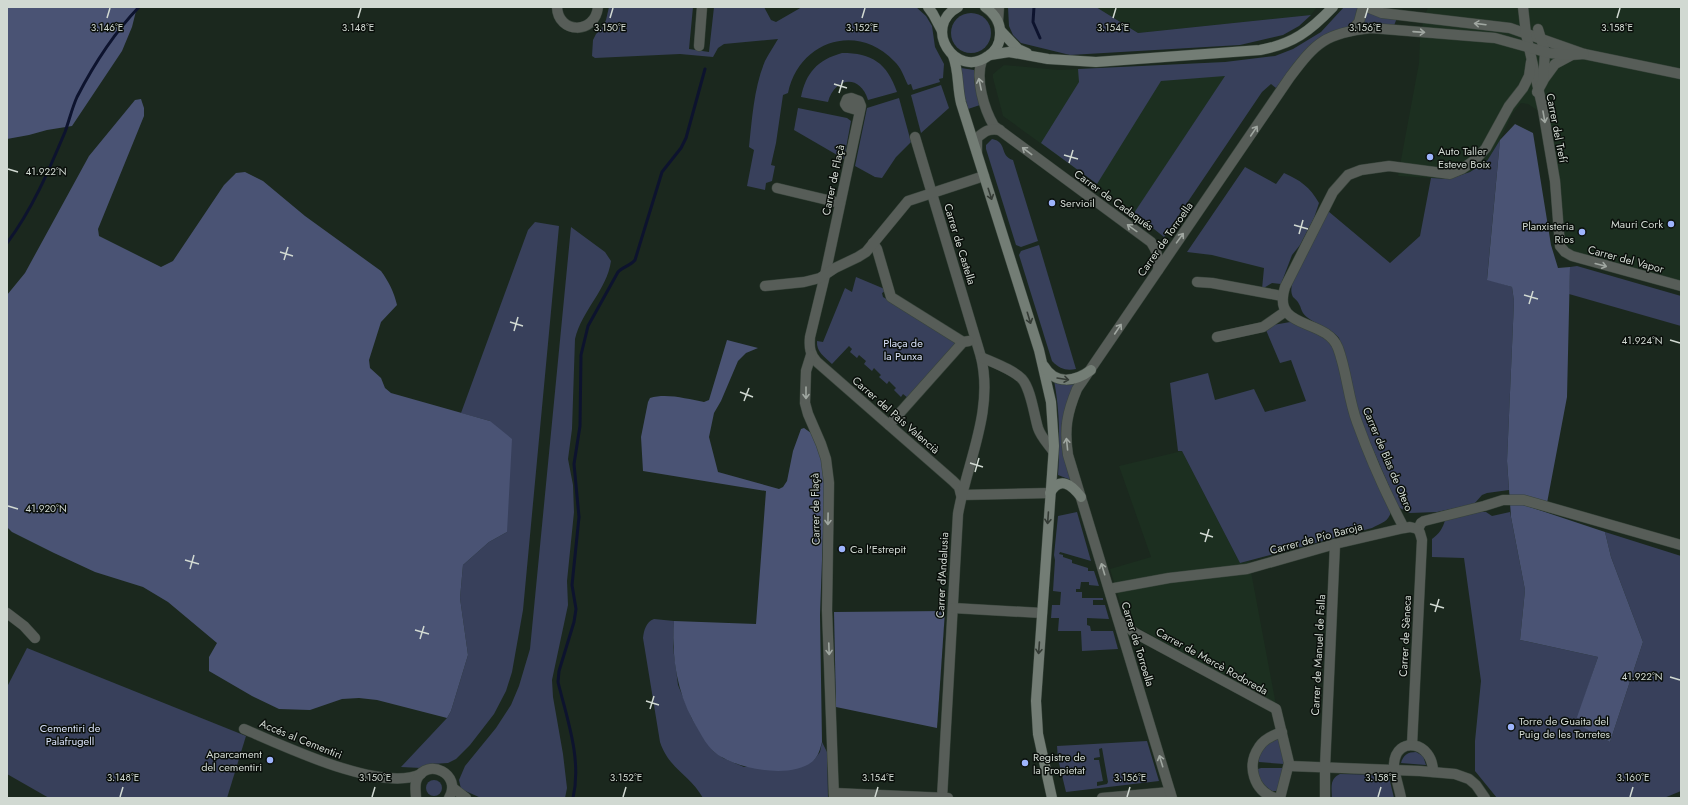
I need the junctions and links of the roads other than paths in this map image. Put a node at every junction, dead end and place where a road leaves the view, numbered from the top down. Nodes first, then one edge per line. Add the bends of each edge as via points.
1 (557, 7) edge
2 (702, 7) edge
3 (928, 7) edge
4 (958, 7) edge
5 (985, 7) edge
6 (999, 7) edge
7 (1333, 7) edge
8 (1363, 7) edge
9 (1367, 7) edge
10 (1524, 8) edge
11 (598, 9) edge
12 (1412, 16) junction
13 (999, 25) junction
14 (1506, 27) junction
15 (1352, 30) junction
16 (1403, 30) junction
17 (942, 31) junction
18 (1530, 38) junction
19 (699, 46) dead end
20 (1545, 52) junction
21 (1568, 52) junction
22 (1030, 55) junction
23 (953, 56) junction
24 (986, 58) junction
25 (1531, 60) junction
26 (1681, 74) edge
27 (1543, 81) junction
28 (1537, 96) junction
29 (1515, 99) junction
30 (860, 111) dead end
31 (1000, 130) junction
32 (915, 137) dead end
33 (977, 152) junction
34 (984, 176) junction
35 (777, 188) dead end
36 (932, 192) junction
37 (840, 203) junction
38 (873, 243) junction
39 (1564, 252) joint
40 (1158, 270) junction
41 (825, 275) junction
42 (1197, 282) dead end
43 (765, 286) dead end
44 (1681, 286) edge
45 (1282, 296) junction
46 (1286, 311) junction
47 (1217, 337) dead end
48 (976, 341) junction
49 (963, 342) junction
50 (812, 355) junction
51 (981, 357) junction
52 (1041, 361) junction
53 (1091, 370) junction
54 (889, 425) junction
55 (1053, 451) junction
56 (1050, 493) junction
57 (961, 495) junction
58 (1081, 497) junction
59 (1404, 528) junction
60 (1418, 529) junction
61 (1335, 544) junction
62 (1681, 544) edge
63 (1109, 589) junction
64 (953, 608) junction
65 (7, 613) edge
66 (1042, 613) junction
67 (1118, 619) junction
68 (35, 638) dead end
69 (244, 730) dead end
70 (1282, 732) junction
71 (1412, 745) junction
72 (1289, 766) junction
73 (1325, 767) junction
74 (1395, 770) junction
75 (1433, 772) junction
76 (421, 774) junction
77 (396, 779) junction
78 (451, 793) edge
79 (416, 795) edge
80 (834, 795) edge
81 (1171, 795) edge
82 (918, 797) edge
83 (466, 798) edge
84 (942, 798) edge
85 (948, 798) edge
86 (1052, 798) edge
87 (1102, 798) edge
88 (1276, 798) edge
89 (1280, 798) edge
90 (1325, 798) edge
91 (1401, 798) edge
92 (1485, 798) edge

1 - 11 street via 562,20 572,27 585,26 592,21
2 - 19 street
3 - 17 street
4 - 17 street via 947,16
5 - 13 street via 993,13
6 - 13 street
7 - 22 street via 1299,37 1274,48 1096,62 1048,59
8 - 15 street via 1359,22
9 - 12 street via 1382,13
10 - 14 street via 1520,21
10 - 18 street via 1530,27
14 -> 12 street
12 - 16 street via 1399,24
13 - 22 street via 1018,49
13 - 24 street via 999,41
14 - 18 street
15 - 16 street, Carrer de Torroella
40 -> 15 street, Carrer de Torroella via 1307,54 1327,39
16 -> 18 street, Carrer de Torroella
17 - 23 street via 944,45
18 - 20 street
18 - 20 street
18 - 21 street
18 - 25 street, Carrer del Trefí
20 - 21 street
20 - 27 street
21 - 26 street
21 - 27 street via 1547,73
22 - 24 street via 1009,52
23 - 24 street via 970,62
23 - 33 street via 957,69 958,90
31 -> 24 street, Carrer de Cadaqués via 994,126 988,114 979,84 979,68
25 - 28 street, Carrer del Trefí
25 - 29 street via 1527,80
27 - 28 street
28 - 29 street via 1526,94
28 -> 39 street, Carrer del Trefí via 1556,194 1559,240
29 - 45 street via 1482,154 1462,169 1450,174 1389,166 1361,170 1348,175 1332,192 1284,287
30 - 37 street, Carrer de Flaçà
31 - 33 street via 987,130 977,138
40 -> 31 street, Carrer de Cadaqués via 1158,254 1151,242
32 - 36 street, Carrer de Castella
33 - 34 street
34 - 36 street
34 -> 52 street
35 - 37 street
36 - 38 street via 908,201
36 - 48 street, Carrer de Castella
37 - 41 street, Carrer de Flaçà
38 - 41 street via 863,254
38 - 49 street via 890,295
39 -> 44 street, Carrer del Vapor
53 -> 40 street, Carrer de Torroella
41 - 43 street via 804,282
41 - 50 street, Carrer de Flaçà via 810,337 809,347
42 - 45 street
45 - 46 street via 1281,303
46 - 47 street via 1263,327
46 - 59 street, Carrer de Blas de Otero via 1296,321 1321,330 1334,339 1356,421
48 - 49 street
48 - 51 street, Carrer de Castella
49 - 54 street
50 - 54 street, Carrer del País Valencià
50 -> 80 street, Carrer de Flaçà via 806,372 806,403 824,451 829,484 828,610
51 - 55 street via 1023,380 1042,437
51 - 57 street, Carrer d'Andalusia via 986,380 984,400 975,451
52 -> 53 street via 1048,372 1061,380 1076,379
52 - 55 street via 1050,397
58 -> 53 street, Carrer de Torroella via 1068,455 1067,415 1078,389
54 - 57 street, Carrer del País Valencià via 956,484
55 - 56 street
56 - 57 street
56 - 58 street via 1058,484 1063,483 1070,485
56 -> 66 street
57 - 64 street, Carrer d'Andalusia
63 -> 58 street, Carrer de Torroella
59 - 60 street, Carrer de Pío Baroja
59 - 61 street, Carrer de Pío Baroja
60 - 62 street via 1421,523 1428,520 1503,500 1524,500
60 - 71 street, Carrer de Sèneca via 1422,540
61 - 63 street, Carrer de Pío Baroja via 1247,569 1168,578
61 - 73 street, Carrer de Manuel de Falla
63 - 67 street, Carrer de Torroella
64 - 66 street
64 - 84 street, Carrer d'Andalusia
65 - 68 street
66 -> 86 street via 1036,720
67 - 70 street, Carrer de Mercè Rodoreda via 1135,633 1276,709
81 -> 67 street, Carrer de Torroella
69 - 77 street, Accés al Cementiri via 335,766
70 - 72 street
70 - 88 street via 1266,739 1259,747 1253,768 1255,783 1260,790
71 - 74 street via 1398,752
71 - 75 street via 1426,750 1431,757
72 - 73 street
72 - 89 street
73 - 74 street
73 - 90 street, Carrer de Manuel de Falla
74 - 75 street
74 - 91 street
75 - 92 street via 1455,774 1469,779
76 - 77 street
76 - 78 street via 433,769 443,771 448,775
76 - 79 street via 417,779
77 - 79 street
78 - 83 street
80 - 82 street
81 - 87 street
82 - 84 street
84 - 85 street

